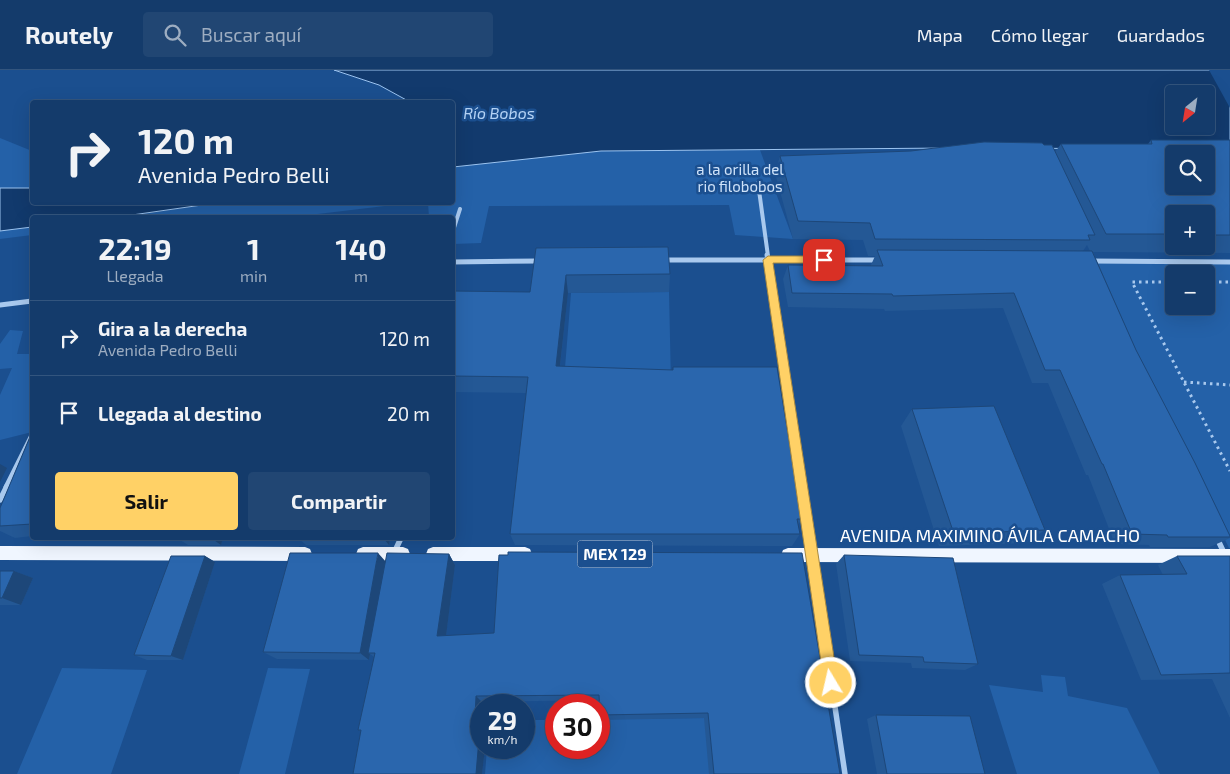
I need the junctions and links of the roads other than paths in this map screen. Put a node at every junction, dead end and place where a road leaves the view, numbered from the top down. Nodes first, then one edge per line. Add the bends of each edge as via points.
1 (758, 183) dead end
2 (460, 208) dead end
3 (455, 224) edge
4 (1084, 253) edge
5 (659, 260) edge
6 (768, 260) junction
7 (884, 260) edge
8 (541, 261) edge
9 (1088, 261) junction
10 (455, 262) edge
11 (1230, 262) edge
12 (1092, 269) edge
13 (30, 301) edge
14 (0, 305) edge
15 (30, 439) edge
16 (0, 500) edge
17 (1213, 529) edge
18 (400, 540) edge
19 (0, 553) edge
20 (317, 554) edge
21 (346, 554) edge
22 (543, 554) edge
23 (772, 555) edge
24 (812, 555) junction
25 (1228, 556) edge
26 (392, 559) junction
27 (845, 774) edge

1 - 6 street
2 - 3 street
4 - 9 street
5 - 6 street
6 - 7 street
6 - 24 street
8 - 10 street
9 - 11 street
9 - 12 street
13 - 14 street
15 - 16 street
17 - 25 street
18 - 26 street
19 - 20 main road
21 - 26 main road
22 - 26 main road via 418,554
23 - 24 main road, AVENIDA MAXIMINO ÁVILA CAMACHO
24 - 25 main road, AVENIDA MAXIMINO ÁVILA CAMACHO
24 - 27 street

